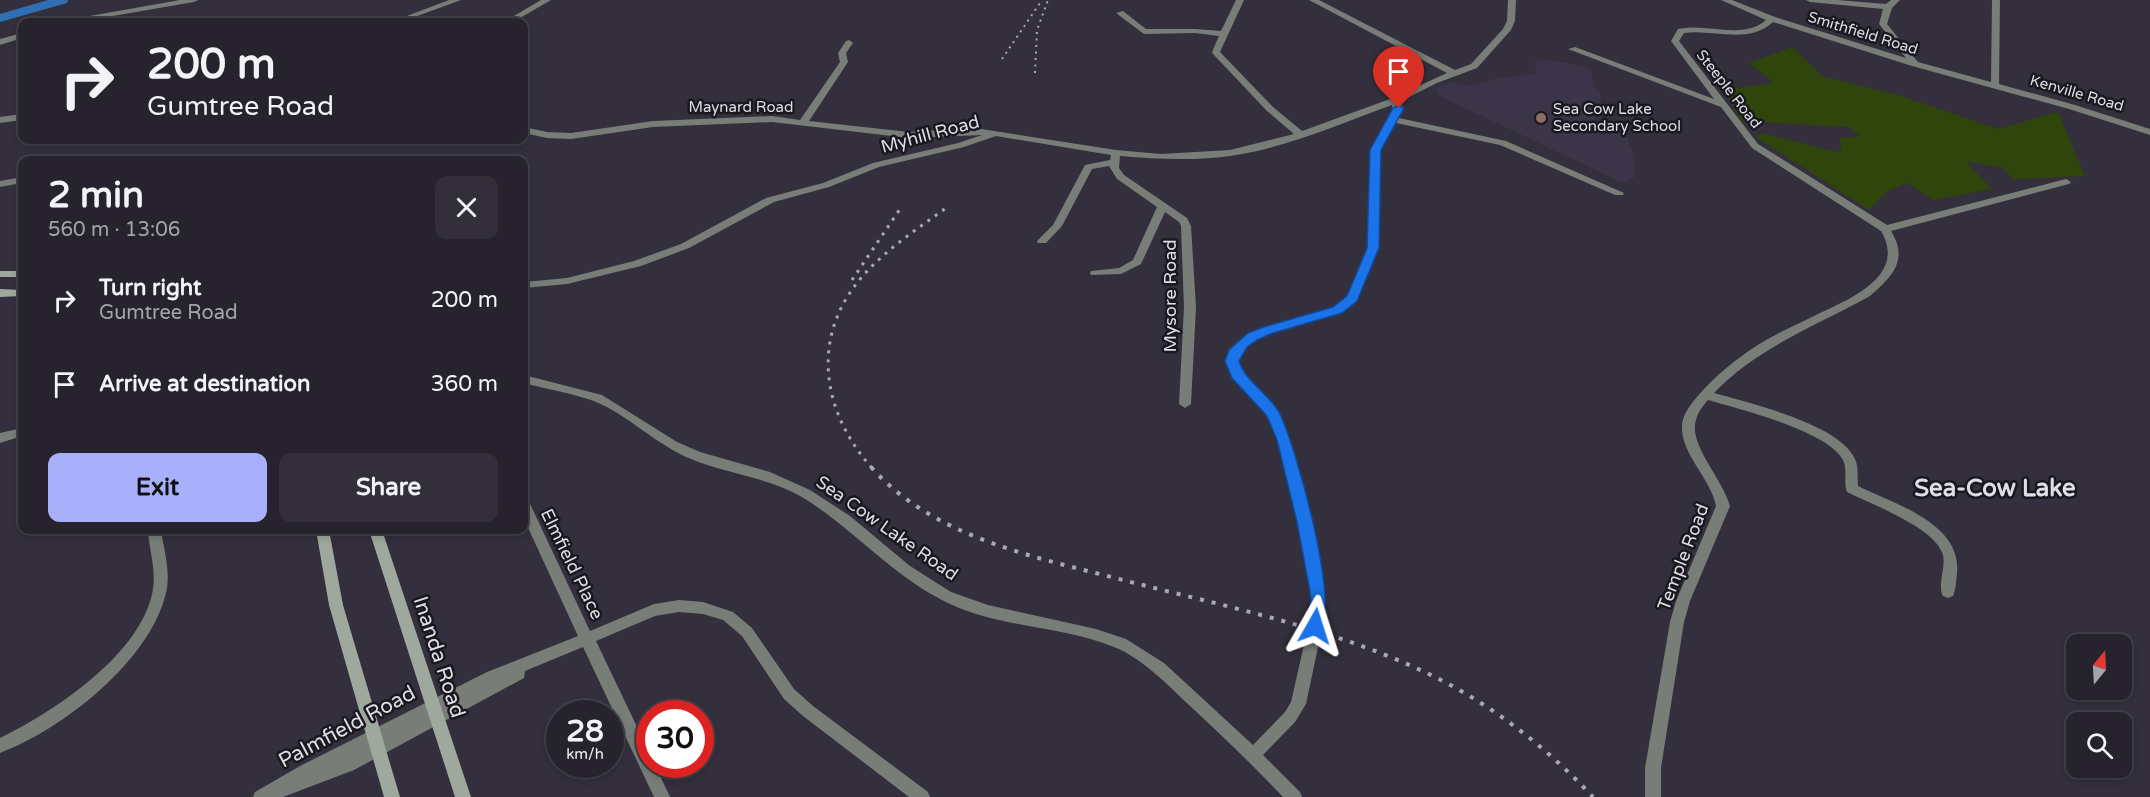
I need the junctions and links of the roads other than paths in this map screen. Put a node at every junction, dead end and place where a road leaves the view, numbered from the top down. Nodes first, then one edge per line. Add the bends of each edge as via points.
1 (194, 0) edge
2 (457, 0) edge
3 (547, 0) edge
4 (1240, 0) edge
5 (1313, 0) edge
6 (1512, 0) edge
7 (1725, 0) edge
8 (1810, 0) edge
9 (1896, 0) edge
10 (1996, 0) edge
11 (1888, 7) junction
12 (1120, 13) dead end
13 (91, 18) edge
14 (406, 18) edge
15 (515, 18) edge
16 (1772, 19) junction
17 (1223, 34) junction
18 (18, 35) edge
19 (0, 42) edge
20 (849, 43) dead end
21 (1572, 49) dead end
22 (1915, 64) junction
23 (1455, 74) junction
24 (1995, 86) junction
25 (1393, 101) junction
26 (1723, 105) junction
27 (18, 118) edge
28 (0, 120) edge
29 (1394, 120) junction
30 (803, 122) junction
31 (528, 131) edge
32 (2150, 132) edge
33 (996, 133) junction
34 (1301, 135) junction
35 (1115, 158) junction
36 (18, 181) edge
37 (2066, 182) dead end
38 (0, 184) edge
39 (1619, 193) dead end
40 (1162, 207) junction
41 (1885, 229) junction
42 (1042, 241) dead end
43 (1095, 273) dead end
44 (0, 274) edge
45 (18, 274) edge
46 (528, 285) edge
47 (0, 293) edge
48 (18, 293) edge
49 (528, 380) edge
50 (1705, 395) junction
51 (1185, 404) dead end
52 (18, 433) edge
53 (0, 438) edge
54 (528, 515) edge
55 (154, 534) edge
56 (323, 534) edge
57 (376, 534) edge
58 (1948, 592) dead end
59 (587, 638) junction
60 (434, 712) junction
61 (375, 742) junction
62 (0, 746) edge
63 (1253, 755) junction
64 (262, 797) edge
65 (392, 797) edge
66 (463, 797) edge
67 (662, 797) edge
68 (922, 797) edge
69 (1294, 797) edge
70 (1653, 797) edge

1 - 13 street
2 - 14 street
3 - 15 street
4 - 17 street
5 - 23 street
6 - 23 street, Myhill Road via 1511,21 1505,34 1480,62
7 - 16 street, Smithfield Road
8 - 11 street
9 - 11 street
10 - 24 street
11 - 22 street via 1883,24
12 - 17 street via 1144,32
16 - 22 street, Smithfield Road
16 - 26 street, Steeple Road via 1754,31 1689,29 1676,37 1678,47
17 - 34 street via 1216,50 1218,55
18 - 19 street
20 - 30 street via 842,53 844,62
21 - 26 street
22 - 24 street, Smithfield Road
23 - 25 street, Myhill Road
24 - 32 street, Kenville Road
25 - 29 street via 1399,108
25 - 34 street, Myhill Road
26 - 41 street, Steeple Road via 1747,138 1766,154
27 - 28 street
29 - 39 street via 1503,143
29 - 63 street via 1376,150 1373,248 1352,298 1337,310 1253,336 1238,349 1232,361 1237,374 1267,406 1281,433 1305,522 1319,597 1298,704
30 - 31 street, Maynard Road via 716,120 571,136
30 - 33 street, Maynard Road via 909,135
33 - 35 street, Myhill Road
33 - 46 street, Myhill Road via 876,165 826,185 770,200 658,257 567,281
34 - 35 street, Myhill Road via 1250,150 1214,155
35 - 40 street, Mysore Road via 1116,173
35 - 42 street via 1088,167 1057,226
36 - 38 street
37 - 41 street
40 - 43 street via 1137,262 1120,271
40 - 51 street, Mysore Road via 1186,226 1190,307
41 - 50 street, Temple Road via 1893,242 1893,264 1879,284 1756,351
44 - 45 main road
47 - 48 main road
49 - 63 street, Sea Cow Lake Road via 586,393 696,456 765,475 805,493 905,570 946,596 987,611 1121,643 1159,668
50 - 58 street via 1794,423 1841,450 1850,462 1852,489 1927,526 1940,538 1949,551
50 - 70 street, Temple Road via 1693,408 1688,429 1692,446 1720,493 1723,506 1677,622 1653,768
52 - 53 street
54 - 59 street, Elmfield Place
55 - 62 street via 160,591 151,616 130,648 75,702
56 - 61 main road via 336,605
57 - 60 main road, Inanda Road
59 - 60 street, Palmfield Road
59 - 67 street, Elmfield Place
59 - 68 street, Palmfield Road via 654,610 679,606 728,616 747,632 789,694
60 - 61 street, Palmfield Road
60 - 66 main road, Inanda Road
61 - 64 street, Palmfield Road via 309,782
61 - 65 main road
63 - 69 street, Sea Cow Lake Road

